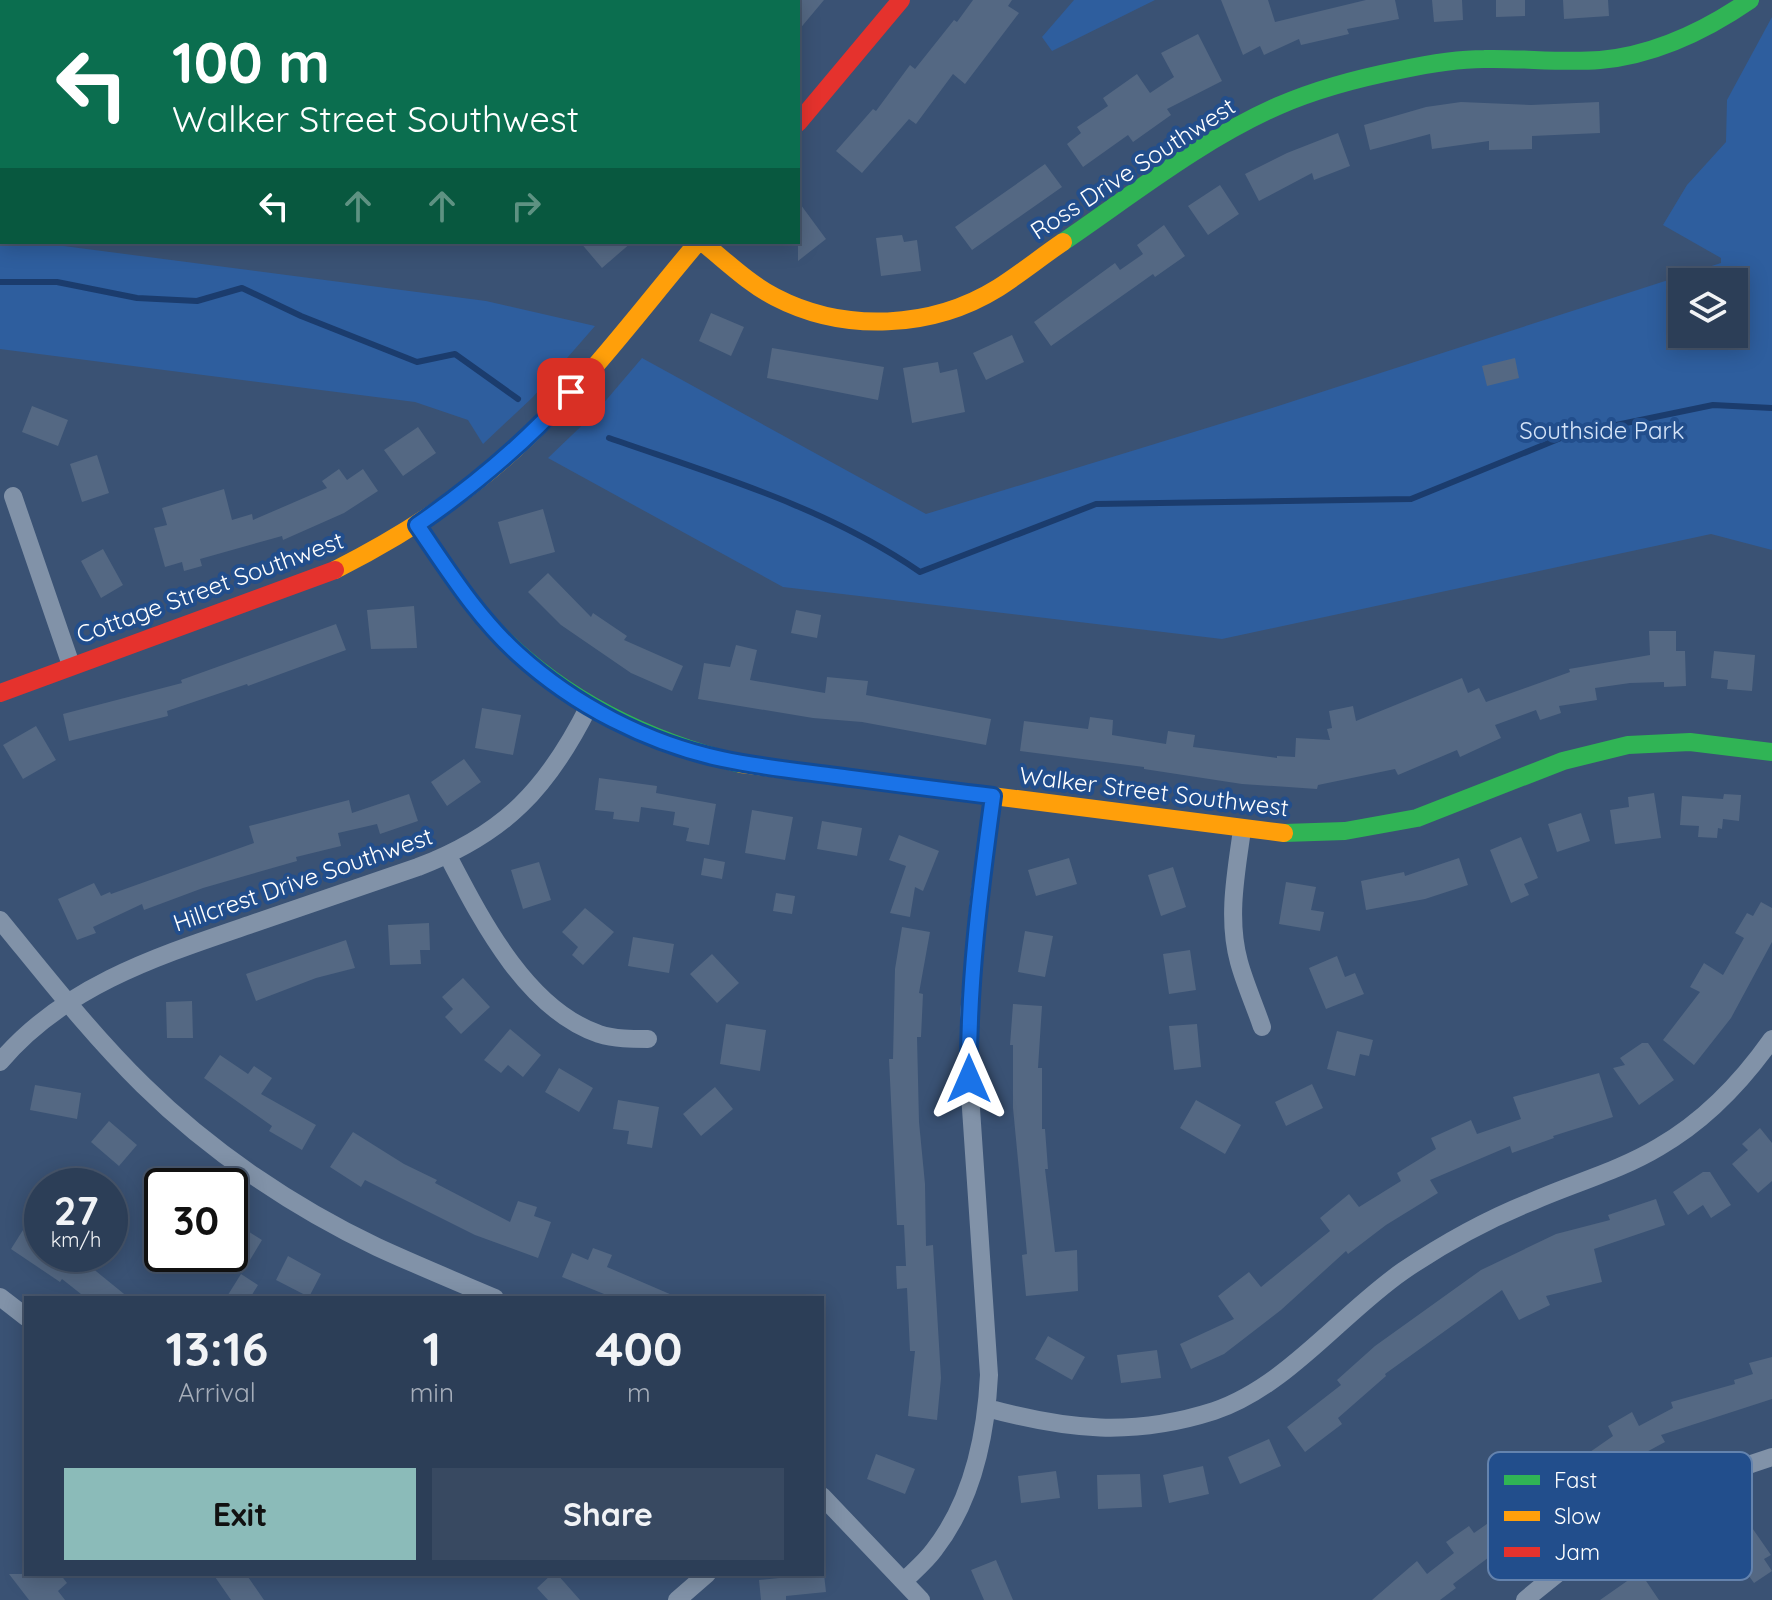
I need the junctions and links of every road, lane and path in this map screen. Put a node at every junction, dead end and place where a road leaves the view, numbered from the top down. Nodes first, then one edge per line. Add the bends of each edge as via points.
1 (901, 0) edge
2 (1750, 0) edge
3 (800, 121) edge
4 (698, 244) edge
5 (703, 244) edge
6 (13, 496) dead end
7 (417, 525) junction
8 (71, 665) junction
9 (0, 693) edge
10 (589, 706) junction
11 (1772, 752) edge
12 (993, 796) junction
13 (1242, 830) junction
14 (448, 856) junction
15 (0, 920) edge
16 (67, 1003) junction
17 (1262, 1027) dead end
18 (648, 1039) dead end
19 (1772, 1039) edge
20 (0, 1062) edge
21 (491, 1296) edge
22 (0, 1297) edge
23 (24, 1315) edge
24 (987, 1408) junction
25 (1772, 1457) edge
26 (1752, 1465) edge
27 (824, 1498) edge
28 (705, 1576) edge
29 (1548, 1580) edge
30 (904, 1581) junction
31 (677, 1600) edge
32 (921, 1600) edge
33 (1525, 1600) edge

1 - 3 street
2 - 5 street, Ross Drive Southwest via 1703,30 1623,57 1435,64 1381,73 1276,107 1217,137 996,289 937,315 871,323 807,311 756,286
4 - 7 street, Cottage Street Southwest via 545,420 504,460
6 - 8 street
7 - 8 street, Cottage Street Southwest via 328,573
7 - 10 street, Walker Street Southwest via 487,622 537,670
8 - 9 street, Cottage Street Southwest
10 - 12 street, Walker Street Southwest via 645,734 717,758
10 - 14 street, Hillcrest Drive Southwest via 554,769 532,795 509,817
11 - 13 street, Walker Street Southwest via 1694,741 1609,748 1439,812 1384,827 1302,834
12 - 13 street, Walker Street Southwest
12 - 24 street via 969,1016
13 - 17 street via 1233,929 1238,961
14 - 16 street, Hillcrest Drive Southwest via 158,956
14 - 18 street via 503,953 556,1009 600,1034
15 - 16 street
16 - 20 street, Hillcrest Drive Southwest
16 - 21 street via 145,1087 242,1167 350,1233
19 - 24 street via 1753,1066 1695,1124 1620,1167 1530,1202 1449,1242 1359,1305 1276,1377 1228,1405 1182,1420 1104,1429 1066,1427
22 - 23 street
24 - 30 street via 982,1442 953,1520
25 - 26 street
27 - 30 street
28 - 31 street
29 - 33 street
30 - 32 street

